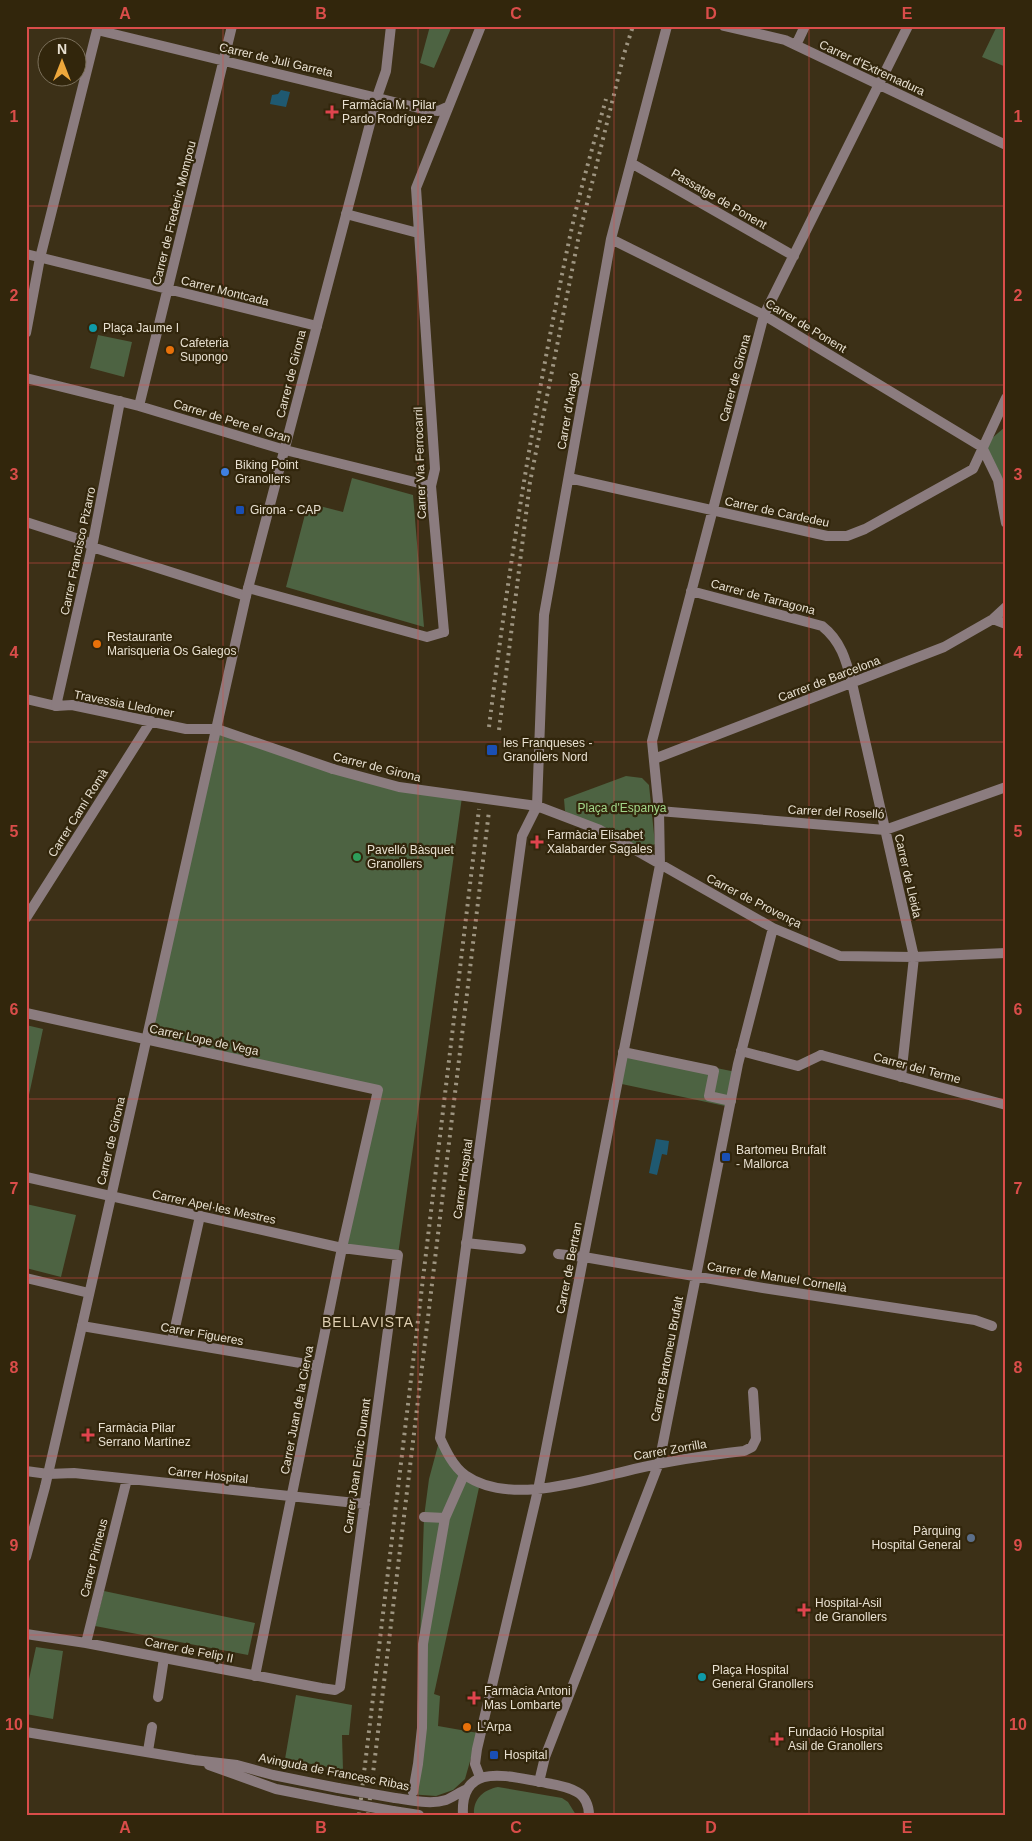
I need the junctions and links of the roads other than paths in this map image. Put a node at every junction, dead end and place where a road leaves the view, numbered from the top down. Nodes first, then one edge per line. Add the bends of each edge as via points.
1 (232, 26) edge
2 (391, 26) edge
3 (481, 26) edge
4 (667, 26) edge
5 (724, 26) edge
6 (805, 26) edge
7 (908, 26) edge
8 (98, 28) edge
9 (796, 45) junction
10 (224, 60) junction
11 (879, 85) junction
12 (377, 97) junction
13 (447, 107) junction
14 (1006, 145) edge
15 (631, 162) junction
16 (346, 214) junction
17 (418, 233) junction
18 (611, 239) junction
19 (26, 254) edge
20 (794, 256) junction
21 (40, 258) junction
22 (168, 290) junction
23 (764, 315) junction
24 (316, 326) junction
25 (26, 332) edge
26 (26, 378) edge
27 (1006, 398) edge
28 (120, 401) junction
29 (139, 406) junction
30 (982, 447) junction
31 (285, 450) junction
32 (569, 478) junction
33 (432, 486) junction
34 (712, 511) junction
35 (26, 522) edge
36 (1006, 523) edge
37 (92, 547) junction
38 (691, 591) junction
39 (247, 592) junction
40 (1006, 607) edge
41 (993, 620) junction
42 (1006, 624) edge
43 (852, 683) junction
44 (26, 699) edge
45 (56, 706) junction
46 (151, 721) junction
47 (217, 730) junction
48 (654, 760) junction
49 (1006, 787) edge
50 (537, 806) junction
51 (659, 811) junction
52 (885, 830) junction
53 (660, 865) junction
54 (26, 918) edge
55 (773, 928) junction
56 (1006, 953) edge
57 (914, 957) junction
58 (26, 1013) edge
59 (147, 1040) junction
60 (741, 1050) junction
61 (622, 1052) junction
62 (901, 1077) junction
63 (378, 1090) joint
64 (731, 1101) junction
65 (1006, 1105) edge
66 (26, 1177) edge
67 (111, 1196) junction
68 (200, 1216) junction
69 (466, 1243) junction
70 (342, 1248) junction
71 (521, 1249) dead end
72 (558, 1254) dead end
73 (398, 1255) joint
74 (584, 1257) junction
75 (696, 1276) junction
76 (26, 1278) edge
77 (89, 1293) junction
78 (82, 1326) junction
79 (992, 1326) dead end
80 (172, 1341) junction
81 (318, 1366) junction
82 (753, 1392) dead end
83 (659, 1464) junction
84 (26, 1471) edge
85 (48, 1474) junction
86 (464, 1475) junction
87 (127, 1479) junction
88 (538, 1490) junction
89 (292, 1497) junction
90 (365, 1504) junction
91 (424, 1517) dead end
92 (446, 1518) junction
93 (26, 1557) edge
94 (26, 1634) edge
95 (86, 1643) junction
96 (164, 1658) junction
97 (255, 1676) junction
98 (342, 1680) joint
99 (158, 1697) dead end
100 (152, 1727) dead end
101 (26, 1732) edge
102 (148, 1752) junction
103 (194, 1760) junction
104 (480, 1777) junction
105 (540, 1782) junction
106 (467, 1789) junction
107 (413, 1792) dead end
108 (591, 1813) edge
109 (419, 1815) edge
110 (463, 1815) edge

1 - 10 street, Carrer de Frederic Mompou
2 - 12 street, Carrer de Girona via 386,71
3 - 13 street, Carrer Via Ferrocarril
4 - 15 street, Carrer d'Aragó
5 - 9 street, Carrer d'Extremadura
6 - 9 street
7 - 11 street, Carrer de Girona
8 - 10 street, Carrer de Juli Garreta
8 - 21 street
9 - 11 street, Carrer d'Extremadura
10 - 12 street, Carrer de Juli Garreta
10 - 22 street, Carrer de Frederic Mompou
11 - 14 street, Carrer d'Extremadura
11 - 20 street, Carrer de Girona
12 - 13 street, Carrer de Juli Garreta via 427,110 438,111
12 - 16 street, Carrer de Girona
13 - 17 street, Carrer Via Ferrocarril via 416,188
15 - 18 street, Carrer d'Aragó
15 - 20 street, Passatge de Ponent
16 - 17 street
16 - 24 street, Carrer de Girona
17 - 33 street, Carrer Via Ferrocarril via 435,469
18 - 23 street, Carrer de Ponent
18 - 32 street, Carrer d'Aragó
19 - 21 street, Carrer Montcada
20 - 23 street, Carrer de Girona
21 - 22 street, Carrer Montcada
21 - 25 street
22 - 24 street, Carrer Montcada
22 - 29 street, Carrer de Frederic Mompou
23 - 30 street, Carrer de Ponent
23 - 34 street, Carrer de Girona
24 - 31 street, Carrer de Girona
26 - 28 street, Carrer de Pere el Gran
27 - 30 street, Carrer de Cardedeu
28 - 29 street, Carrer de Pere el Gran
28 - 37 street, Carrer Francisco Pizarro
29 - 31 street, Carrer de Pere el Gran
30 - 34 street, Carrer de Cardedeu via 973,469 847,536 827,536
30 - 36 street via 998,480
31 - 33 street, Carrer de Pere el Gran
31 - 39 street, Carrer de Girona
32 - 34 street, Carrer de Cardedeu
32 - 50 street, Carrer d'Aragó via 544,615
33 - 39 street, Carrer Via Ferrocarril via 444,632 427,637
34 - 38 street, Carrer de Girona
35 - 37 street via 86,541
37 - 39 street
37 - 45 street, Carrer Francisco Pizarro
38 - 43 street, Carrer de Tarragona via 822,626 839,645
38 - 48 street, Carrer de Girona via 652,741
39 - 47 street, Carrer de Girona
40 - 41 street, Carrer de Barcelona
41 - 42 street
41 - 43 street, Carrer de Barcelona via 944,647
43 - 48 street, Carrer de Barcelona
43 - 52 street, Carrer de Lleida
44 - 45 street, Travessia Lledoner
45 - 46 street, Travessia Lledoner via 72,705
46 - 47 street, Travessia Lledoner via 186,729
46 - 54 street, Carrer Camí Romà
47 - 50 street, Carrer de Girona, bridge via 333,769 399,787
47 - 59 street, Carrer de Girona
48 - 51 street, Carrer de Bertran
49 - 52 street, Carrer del Roselló
50 - 53 street, Carrer de Provença via 600,830
50 - 69 street, Carrer Hospital via 522,836
51 - 52 street, Carrer del Roselló
51 - 53 street, Carrer de Bertran
52 - 57 street, Carrer de Lleida
53 - 55 street, Carrer de Provença
53 - 61 street, Carrer de Bertran
55 - 57 street, Carrer de Provença via 840,956
55 - 60 street, Carrer Bartomeu Brufalt
56 - 57 street, Carrer de Provença
57 - 62 street, Carrer de Lleida
58 - 59 street, Carrer Lope de Vega
59 - 63 street, Carrer Lope de Vega
59 - 67 street, Carrer de Girona
60 - 62 street, Carrer del Terme via 798,1066 821,1055
60 - 64 street, Carrer Bartomeu Brufalt
61 - 64 street via 714,1071 709,1096
61 - 74 street, Carrer de Bertran
62 - 65 street, Carrer del Terme
63 - 70 street, Carrer Juan de la Cierva
64 - 75 street, Carrer Bartomeu Brufalt
66 - 67 street, Carrer Apel·les Mestres
67 - 68 street, Carrer Apel·les Mestres
67 - 77 street, Carrer de Girona
68 - 70 street, Carrer Apel·les Mestres
68 - 80 street
69 - 71 street
69 - 86 street, Carrer Hospital via 440,1438 448,1456
70 - 73 street, Carrer Apel·les Mestres
70 - 81 street, Carrer Juan de la Cierva
72 - 74 street, Carrer de Manuel Cornellà
73 - 90 street, Carrer Joan Enric Dunant
74 - 75 street, Carrer de Manuel Cornellà
74 - 88 street, Carrer de Bertran
75 - 79 street, Carrer de Manuel Cornellà via 975,1320
75 - 83 street, Carrer Bartomeu Brufalt
76 - 77 street
77 - 78 street, Carrer de Girona
78 - 80 street, Carrer Figueres
78 - 85 street, Carrer de Girona
80 - 81 street, Carrer Figueres
81 - 89 street, Carrer Juan de la Cierva
82 - 83 street, Carrer Zorrilla via 756,1439 752,1447
83 - 88 street, Carrer Zorrilla
83 - 105 street, Carrer Bartomeu Brufalt via 545,1757
84 - 85 street, Carrer Hospital
85 - 87 street, Carrer Hospital via 74,1473
85 - 93 street, Carrer de Girona
86 - 88 street, Carrer Hospital via 503,1489
86 - 92 street
87 - 89 street, Carrer Hospital
87 - 95 street, Carrer Pirineus
88 - 104 street, Carrer de Bertran via 477,1749 475,1764
89 - 90 street, Carrer Hospital
89 - 97 street, Carrer Juan de la Cierva
90 - 98 street, Carrer Joan Enric Dunant
91 - 92 street
92 - 107 street via 423,1644 422,1728
94 - 95 street, Carrer de Felip II
95 - 96 street, Carrer de Felip II
96 - 97 street, Carrer de Felip II
96 - 99 street
97 - 98 street, Carrer de Felip II via 331,1690 340,1687
100 - 102 street
101 - 102 street, Avinguda de Francesc Ribas
102 - 103 street, Avinguda de Francesc Ribas
103 - 106 street, Avinguda de Francesc Ribas, bridge via 236,1765 417,1802 445,1800
103 - 109 street, Avinguda de Francesc Ribas, bridge via 276,1789
104 - 105 street via 502,1774
104 - 106 street, Avinguda de Francesc Ribas
105 - 108 street via 578,1792
106 - 110 street via 462,1803

